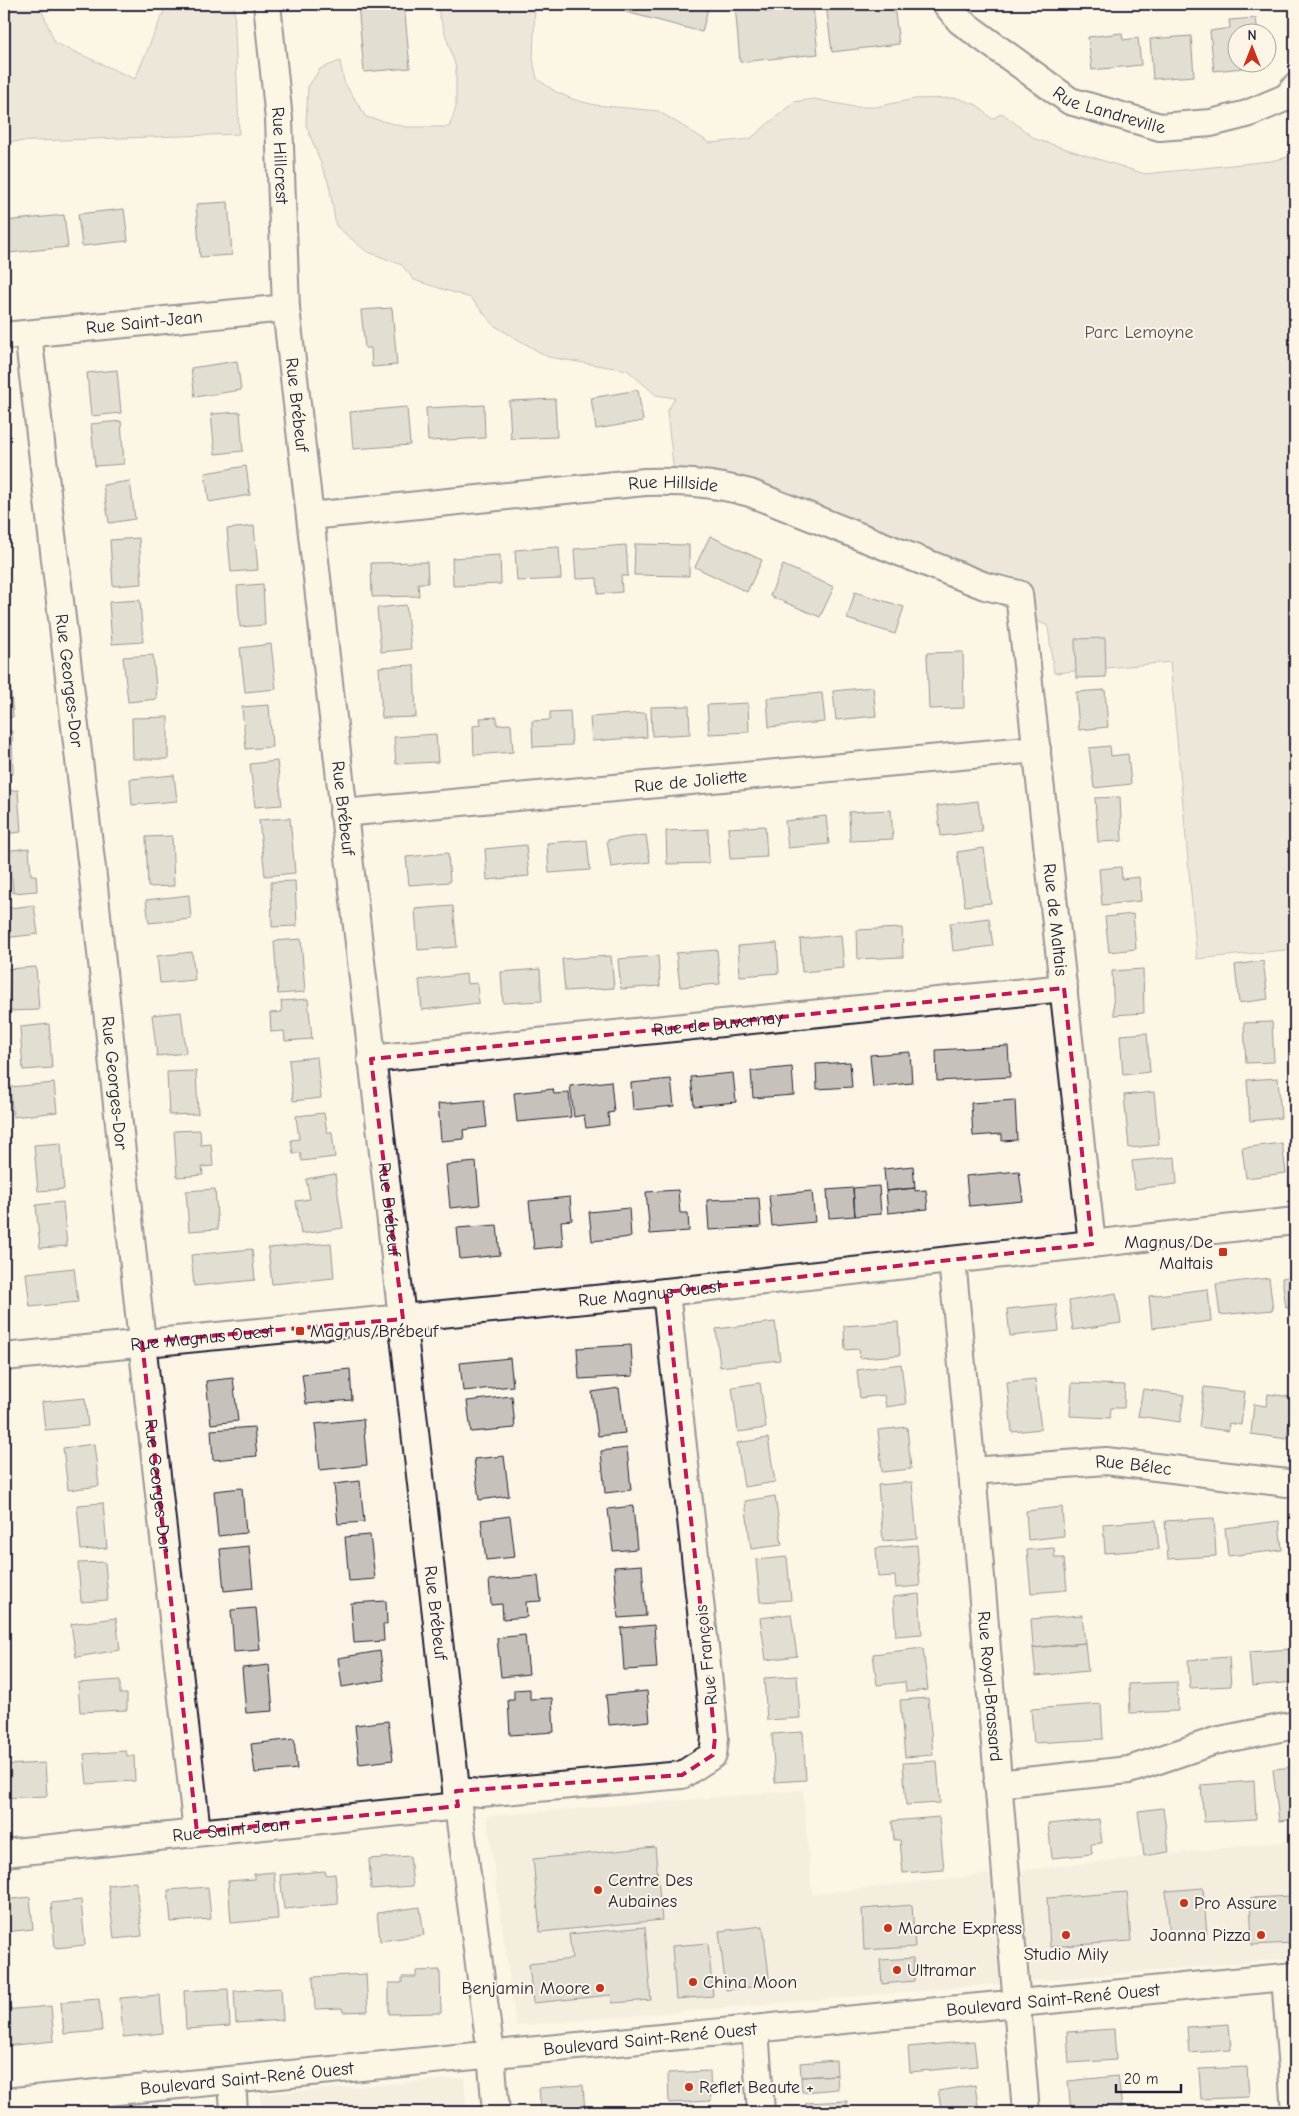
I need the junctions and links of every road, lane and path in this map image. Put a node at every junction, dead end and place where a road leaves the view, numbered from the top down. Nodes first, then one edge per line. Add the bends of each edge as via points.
1 (266, 4) edge
2 (946, 4) edge
3 (1295, 87) edge
4 (286, 308) junction
5 (16, 335) edge
6 (310, 516) junction
7 (1019, 594) joint
8 (1036, 749) junction
9 (343, 813) junction
10 (1064, 988) junction
11 (371, 1059) junction
12 (1295, 1221) edge
13 (1092, 1244) junction
14 (952, 1260) junction
15 (666, 1292) junction
16 (403, 1319) junction
17 (142, 1342) junction
18 (4, 1357) edge
19 (972, 1471) junction
20 (1295, 1484) edge
21 (1295, 1725) edge
22 (997, 1784) junction
23 (457, 1799) junction
24 (197, 1832) junction
25 (4, 1852) edge
26 (1290, 1976) edge
27 (1017, 2004) junction
28 (755, 2029) junction
29 (491, 2054) junction
30 (232, 2080) junction
31 (4, 2102) edge
32 (234, 2112) edge
33 (496, 2112) edge
34 (761, 2112) edge
35 (1026, 2112) edge
36 (1295, 2112) edge

1 - 4 street, Rue Hillcrest via 279,120
2 - 3 street, Rue Landreville via 960,21 1070,101 1160,127 1211,123 1246,114 1288,97
4 - 5 street, Rue Saint-Jean
4 - 6 street, Rue Brébeuf
5 - 17 street, Rue Georges-Dor via 94,877
6 - 7 street, Rue Hillside via 645,482 696,482 750,493 985,586
6 - 9 street, Rue Brébeuf
7 - 8 street, Rue de Maltais
8 - 9 street, Rue de Joliette
8 - 10 street, Rue de Maltais
9 - 11 street, Rue Brébeuf
10 - 11 street, Rue de Duvernay
10 - 13 street, Rue de Maltais
11 - 16 street, Rue Brébeuf
12 - 13 street, Rue Magnus Ouest
13 - 14 street, Rue Magnus Ouest
14 - 15 street, Rue Magnus Ouest
14 - 19 street, Rue Royal-Brassard
15 - 16 street, Rue Magnus Ouest
15 - 23 street, Rue François via 715,1738 713,1755 682,1775 482,1793
16 - 17 street, Rue Magnus Ouest
16 - 23 street, Rue Brébeuf
17 - 18 street, Rue Magnus Ouest
17 - 24 street, Rue Georges-Dor
19 - 20 street, Rue Bélec via 1106,1461
19 - 22 street, Rue Royal-Brassard
21 - 22 street via 1215,1741 1129,1770
22 - 27 street, Rue Royal-Brassard
23 - 24 street, Rue Saint-Jean
23 - 29 street, Rue Brébeuf
24 - 25 street, Rue Saint-Jean
26 - 27 street, Boulevard Saint-René Ouest
26 - 36 street
27 - 28 street, Boulevard Saint-René Ouest
27 - 35 street, Rue Royal-Brassard
28 - 29 street, Boulevard Saint-René Ouest
28 - 34 street
29 - 30 street, Boulevard Saint-René Ouest
29 - 33 street, Rue Brébeuf
30 - 31 street, Boulevard Saint-René Ouest
30 - 32 street

